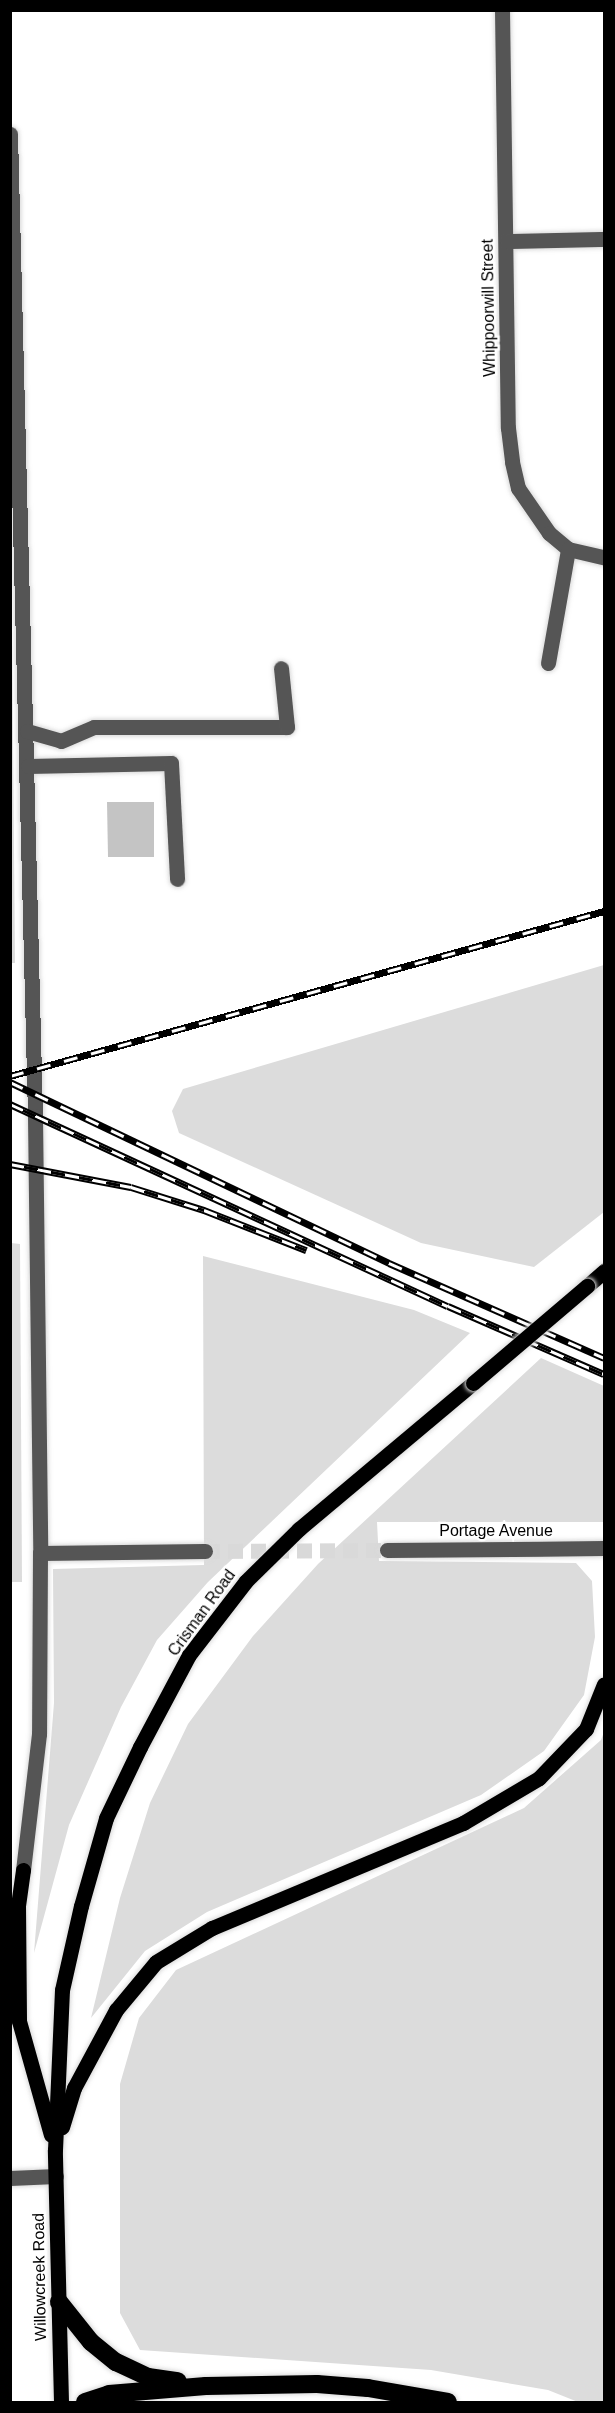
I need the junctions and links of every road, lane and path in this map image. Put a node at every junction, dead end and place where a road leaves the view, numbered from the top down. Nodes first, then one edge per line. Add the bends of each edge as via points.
1 (502, 10) edge
2 (10, 134) edge
3 (604, 239) edge
4 (507, 241) junction
5 (568, 549) junction
6 (604, 557) edge
7 (16, 562) edge
8 (17, 607) edge
9 (548, 663) dead end
10 (281, 668) dead end
11 (27, 731) junction
12 (28, 766) junction
13 (177, 879) dead end
14 (604, 1271) edge
15 (604, 1548) edge
16 (387, 1550) tunnel mouth
17 (205, 1551) tunnel mouth
18 (40, 1553) junction
19 (604, 1684) edge
20 (23, 1870) joint
21 (55, 2150) junction
22 (56, 2176) junction
23 (10, 2178) edge
24 (59, 2302) junction
25 (206, 2386) junction
26 (61, 2403) edge
27 (85, 2403) edge
28 (448, 2403) edge

1 - 4 street, Whippoorwill Street
2 - 7 street
3 - 4 street
4 - 5 street, Whippoorwill Street via 508,428 512,462 518,488 531,510
5 - 6 street, Whippoorwill Street
5 - 9 street
7 - 8 street
8 - 11 street
10 - 11 street via 287,727 94,728 61,741
11 - 12 street
12 - 13 street via 171,763
12 - 18 street
14 - 21 main road, Crisman Road, bridge via 299,1529 246,1581 189,1656 106,1818 81,1906 63,1990
15 - 16 street, Portage Avenue
17 - 18 street
18 - 20 street via 39,1734
19 - 21 main road via 586,1729 539,1778 463,1822 212,1928 156,1962 116,2010 74,2088
20 - 21 main road via 18,1905 19,2021
21 - 22 main road, Willowcreek Road
22 - 23 street
22 - 24 main road, Willowcreek Road
24 - 25 highway via 91,2342 116,2362 148,2377
24 - 26 main road, Willowcreek Road
25 - 27 highway via 109,2394
25 - 28 highway via 317,2384 368,2388

